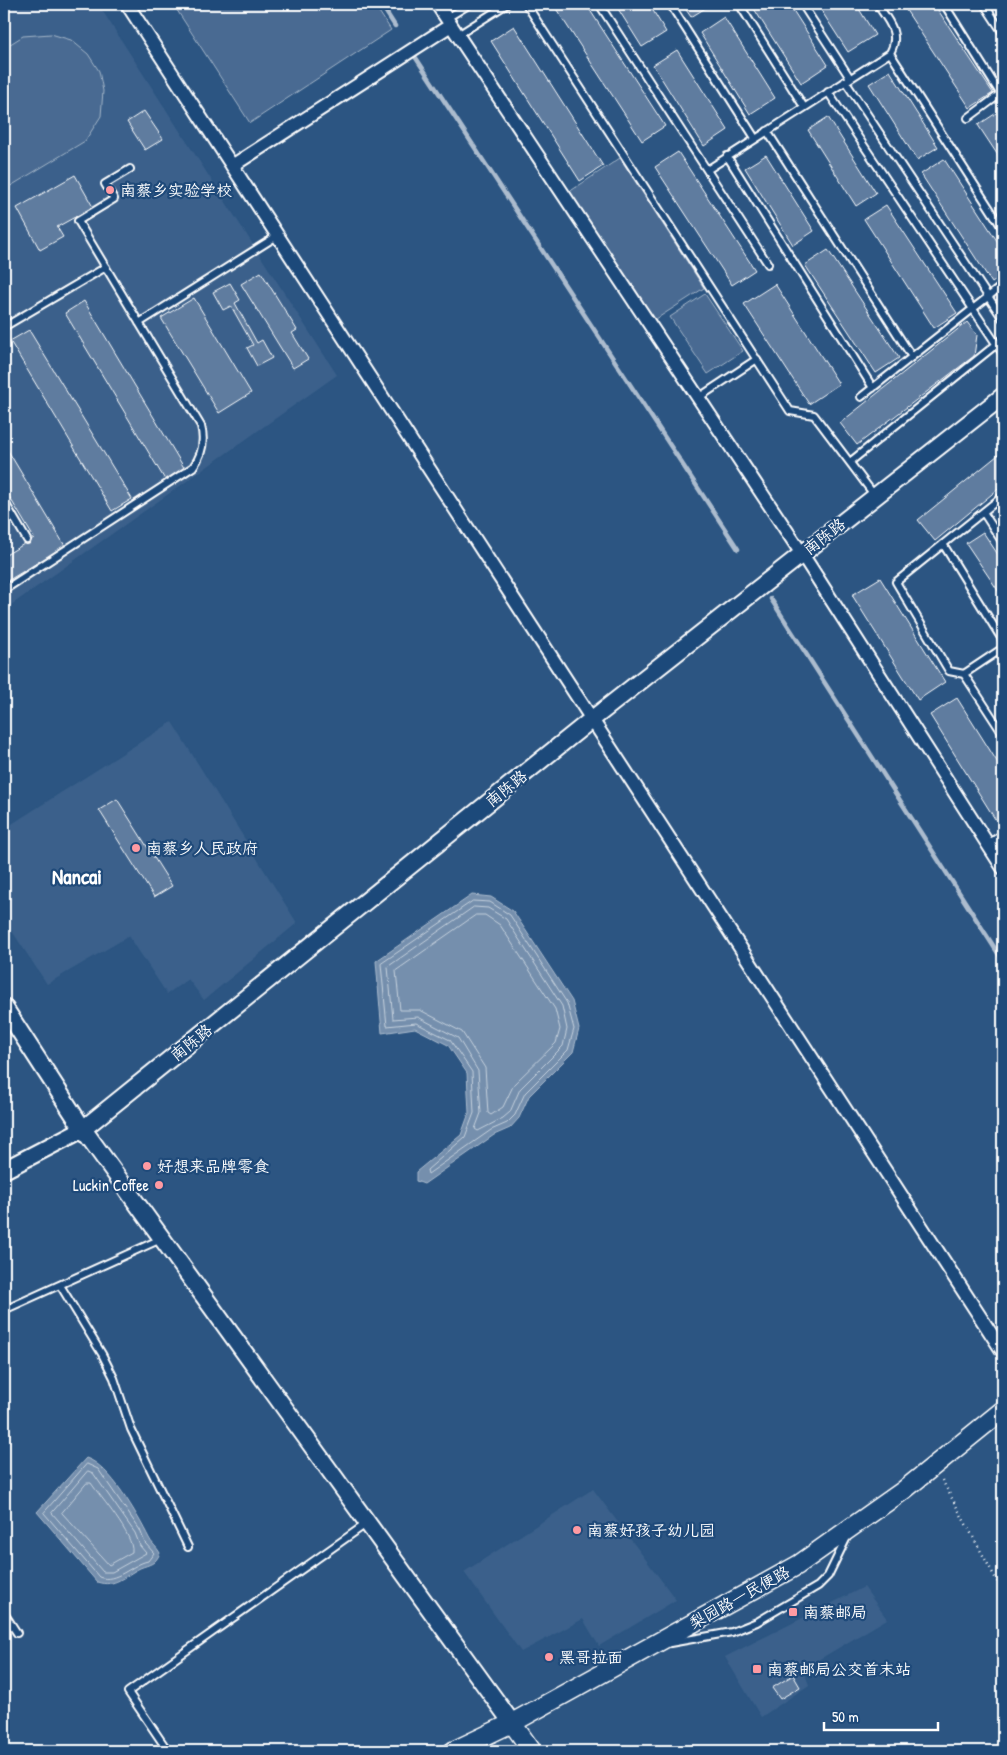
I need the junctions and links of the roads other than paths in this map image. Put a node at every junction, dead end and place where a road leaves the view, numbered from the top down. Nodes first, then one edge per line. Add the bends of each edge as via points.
1 (127, 4) edge
2 (437, 4) edge
3 (470, 4) edge
4 (507, 4) edge
5 (526, 4) edge
6 (599, 4) edge
7 (670, 4) edge
8 (739, 4) edge
9 (802, 4) edge
10 (877, 4) edge
11 (944, 4) edge
12 (984, 4) edge
13 (452, 26) junction
14 (1003, 33) edge
15 (890, 53) junction
16 (847, 80) junction
17 (828, 92) junction
18 (1002, 95) edge
19 (804, 107) junction
20 (968, 118) dead end
21 (767, 131) junction
22 (755, 138) junction
23 (727, 156) junction
24 (232, 166) junction
25 (130, 169) dead end
26 (706, 170) junction
27 (1003, 229) edge
28 (277, 236) junction
29 (768, 264) dead end
30 (106, 267) junction
31 (1003, 285) edge
32 (988, 297) junction
33 (973, 309) junction
34 (1003, 319) edge
35 (139, 323) junction
36 (4, 327) edge
37 (1003, 339) edge
38 (997, 344) junction
39 (1003, 354) edge
40 (912, 357) junction
41 (757, 359) junction
42 (873, 388) junction
43 (862, 397) dead end
44 (698, 398) junction
45 (1002, 398) edge
46 (850, 462) junction
47 (875, 496) junction
48 (1003, 496) edge
49 (4, 501) edge
50 (983, 512) junction
51 (27, 540) dead end
52 (1003, 543) edge
53 (943, 544) junction
54 (802, 554) junction
55 (4, 590) edge
56 (1003, 641) edge
57 (1003, 648) edge
58 (964, 674) junction
59 (591, 720) junction
60 (1003, 734) edge
61 (1003, 834) edge
62 (988, 844) junction
63 (1003, 868) edge
64 (4, 1007) edge
65 (83, 1129) junction
66 (4, 1170) edge
67 (163, 1239) junction
68 (60, 1285) junction
69 (4, 1310) edge
70 (1003, 1352) edge
71 (1003, 1410) edge
72 (367, 1523) junction
73 (853, 1526) junction
74 (188, 1548) dead end
75 (4, 1613) edge
76 (16, 1633) dead end
77 (650, 1647) junction
78 (512, 1723) junction
79 (168, 1751) edge
80 (453, 1751) edge
81 (532, 1751) edge

1 - 24 street
2 - 13 street
3 - 13 lane
4 - 13 lane
5 - 41 lane
6 - 26 lane
7 - 22 lane
8 - 19 lane
9 - 16 lane
10 - 15 lane via 895,36
11 - 18 lane
12 - 14 lane
13 - 24 street
13 - 44 street
15 - 16 lane
15 - 27 lane
16 - 17 lane
16 - 32 lane
17 - 19 lane
17 - 33 lane
18 - 20 lane
19 - 21 lane
21 - 22 lane
21 - 40 lane
22 - 23 lane
23 - 26 lane
23 - 42 lane
24 - 28 street
25 - 30 lane via 105,184 114,199 78,221
26 - 29 lane
28 - 35 lane
28 - 59 street
30 - 35 lane
30 - 36 lane
31 - 32 lane
32 - 33 lane
32 - 34 lane
33 - 38 lane
33 - 40 lane
35 - 55 lane via 200,426 203,443 198,460 193,468 41,563
37 - 38 lane
38 - 39 lane
38 - 46 lane
40 - 42 lane
41 - 44 lane
41 - 46 lane via 790,411 814,415
42 - 43 lane
44 - 54 street
45 - 47 street, 南陈路
46 - 47 lane
47 - 54 street, 南陈路
48 - 50 lane
49 - 51 lane
50 - 52 lane
50 - 53 lane
53 - 56 lane
53 - 58 lane via 896,582 949,671
54 - 59 street, 南陈路
54 - 62 street
57 - 58 lane
58 - 60 lane
59 - 65 street, 南陈路
59 - 70 street
61 - 62 lane
62 - 63 street
64 - 65 street
65 - 66 street, 南陈路
65 - 67 street
67 - 68 lane
67 - 72 street
68 - 69 lane
68 - 74 lane via 114,1378 131,1429
71 - 73 main road, 梨园路一民便路
72 - 78 street
72 - 79 lane via 128,1692
73 - 77 main road, 梨园路一民便路 via 798,1565
73 - 77 lane via 828,1576 818,1586 765,1618 732,1632
75 - 76 lane
77 - 78 main road, 梨园路一民便路
78 - 80 main road, 梨园路一民便路
78 - 81 main road

